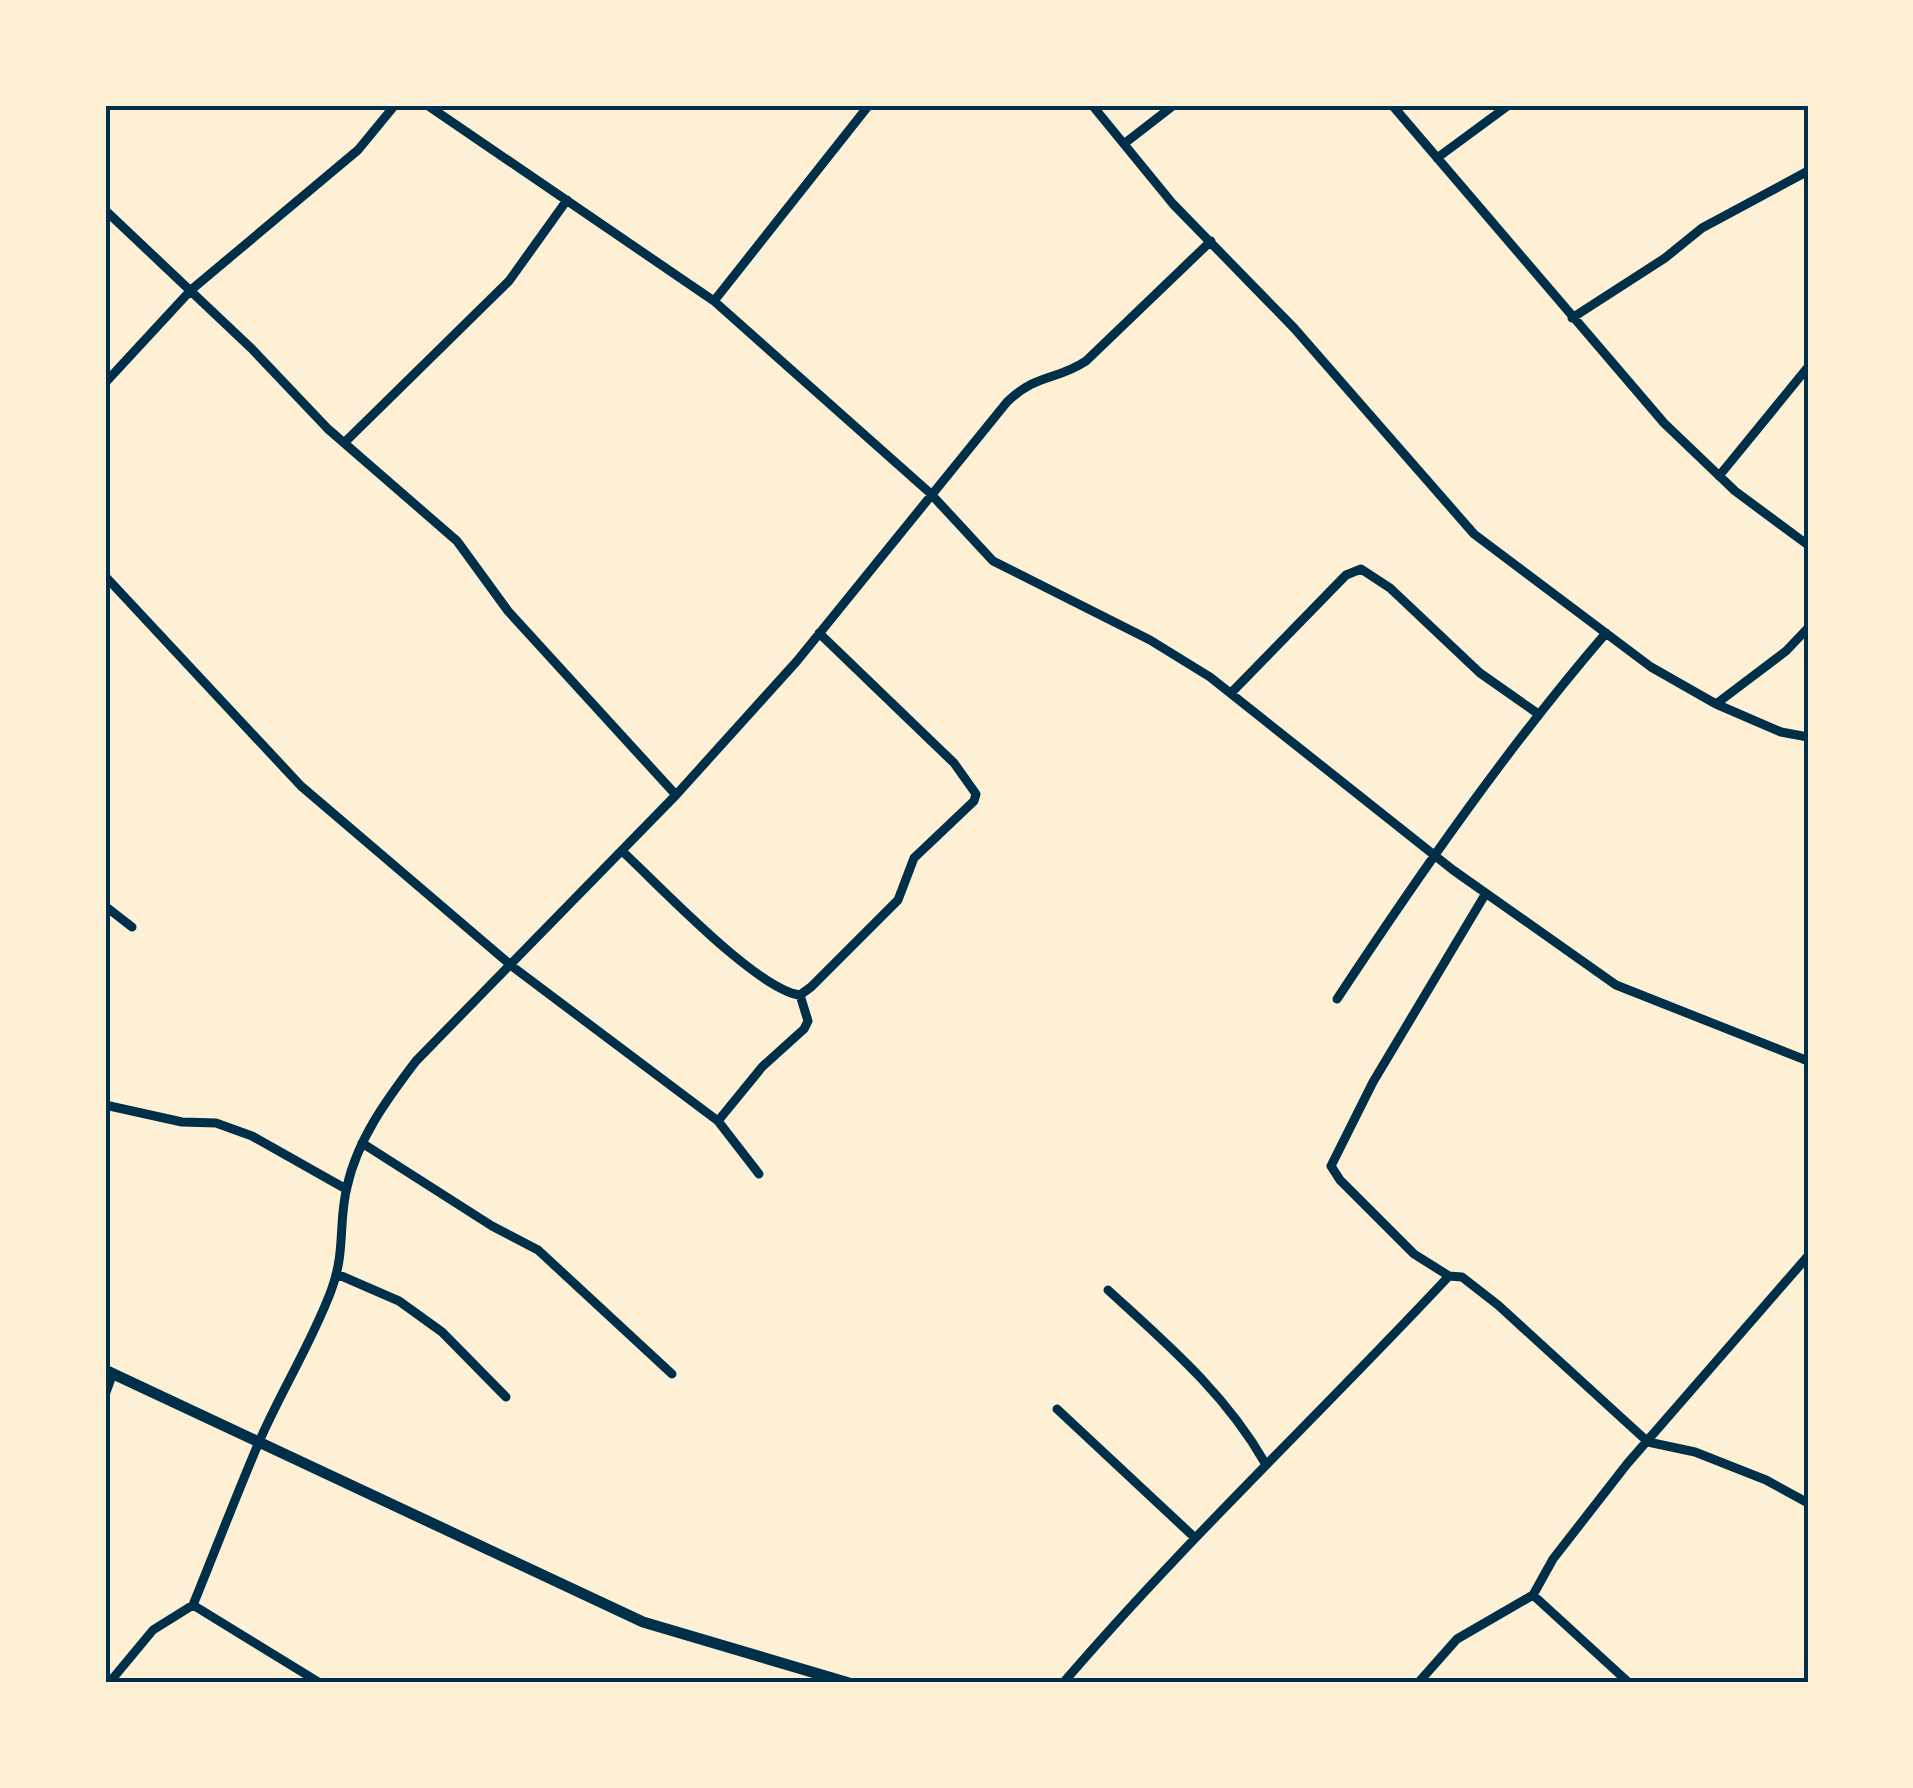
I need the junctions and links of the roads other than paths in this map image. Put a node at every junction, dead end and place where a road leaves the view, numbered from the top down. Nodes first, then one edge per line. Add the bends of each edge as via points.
1 (396, 105) edge
2 (427, 105) edge
3 (1092, 105) edge
4 (1174, 105) edge
5 (1392, 105) edge
6 (1509, 105) edge
7 (865, 106) edge
8 (1125, 143) junction
9 (1437, 158) junction
10 (1808, 171) edge
11 (567, 200) junction
12 (105, 210) edge
13 (1211, 241) junction
14 (191, 290) junction
15 (714, 301) junction
16 (1572, 318) junction
17 (1808, 367) edge
18 (105, 383) edge
19 (344, 442) junction
20 (1719, 476) junction
21 (930, 493) junction
22 (1808, 545) edge
23 (105, 576) edge
24 (1808, 628) edge
25 (1606, 632) junction
26 (819, 633) junction
27 (1231, 694) junction
28 (1716, 704) junction
29 (1537, 712) junction
30 (1808, 738) edge
31 (676, 795) junction
32 (622, 851) junction
33 (1436, 856) junction
34 (1486, 893) junction
35 (105, 906) edge
36 (132, 927) dead end
37 (513, 967) junction
38 (800, 995) junction
39 (1337, 999) dead end
40 (1808, 1061) edge
41 (105, 1105) edge
42 (718, 1121) junction
43 (362, 1142) junction
44 (758, 1174) dead end
45 (346, 1189) junction
46 (1808, 1256) edge
47 (337, 1274) junction
48 (1449, 1276) junction
49 (1108, 1290) dead end
50 (109, 1371) edge
51 (672, 1374) dead end
52 (105, 1395) edge
53 (506, 1397) dead end
54 (1057, 1409) dead end
55 (260, 1439) junction
56 (1648, 1442) junction
57 (1266, 1463) junction
58 (1808, 1503) edge
59 (1193, 1536) junction
60 (1533, 1595) junction
61 (194, 1605) junction
62 (108, 1683) edge
63 (320, 1683) edge
64 (849, 1683) edge
65 (1063, 1683) edge
66 (1418, 1683) edge
67 (1628, 1683) edge

1 - 14 street via 358,150
2 - 11 street
3 - 8 street
4 - 8 street
5 - 9 street
6 - 9 street
7 - 15 street
8 - 13 street
9 - 16 street
10 - 16 street via 1702,228
11 - 15 street
11 - 19 street via 509,281
12 - 14 street
13 - 21 street via 1086,361 1028,382
13 - 25 street via 1474,534
14 - 18 street
14 - 19 street
15 - 21 street
16 - 20 street
17 - 20 street
19 - 31 street via 458,541 508,611
20 - 22 street
21 - 26 street
21 - 27 street via 992,560 1150,640
23 - 37 street via 301,786
24 - 28 street
25 - 28 street
25 - 29 street
26 - 31 street
26 - 38 street via 954,763 976,794 914,858 898,900
27 - 29 street via 1346,574 1361,569 1480,673
27 - 33 street
28 - 30 street
29 - 33 street
31 - 32 street
32 - 37 street
32 - 38 street via 774,987
33 - 34 street
33 - 39 street
34 - 40 street via 1616,985
34 - 48 street via 1331,1166 1414,1254
35 - 36 street
37 - 42 street
37 - 43 street via 416,1062
38 - 42 street via 804,1029
41 - 45 street via 252,1136
42 - 44 street
43 - 45 street
43 - 51 street via 538,1250
45 - 47 street
46 - 56 street
47 - 53 street via 399,1300 442,1332
47 - 55 street via 299,1368
48 - 56 street via 1462,1277 1525,1328
48 - 57 street
49 - 57 street via 1197,1370
50 - 52 street
50 - 55 street
54 - 59 street
55 - 61 street
55 - 64 street via 643,1622
56 - 58 street via 1694,1452
56 - 60 street via 1553,1560
57 - 59 street
59 - 65 street
60 - 66 street via 1457,1639
60 - 67 street
61 - 62 street via 153,1630
61 - 63 street

